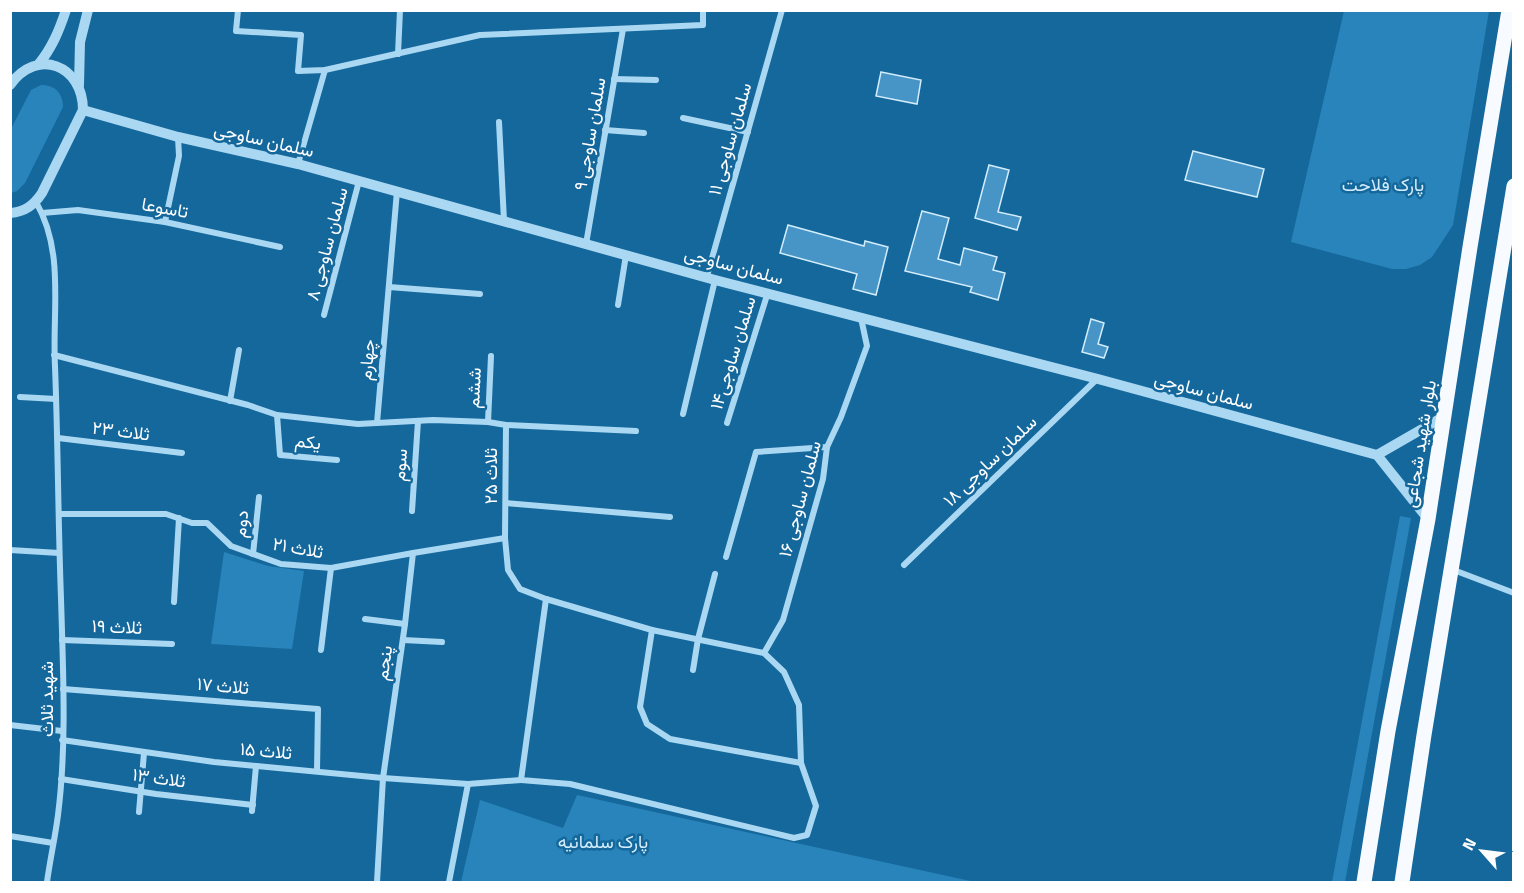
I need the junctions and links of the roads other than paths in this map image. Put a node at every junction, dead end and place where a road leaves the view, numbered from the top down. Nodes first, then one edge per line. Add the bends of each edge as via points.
1 (66, 10) edge
2 (88, 10) edge
3 (238, 10) edge
4 (400, 10) edge
5 (704, 10) edge
6 (782, 10) edge
7 (1509, 10) edge
8 (623, 29) junction
9 (398, 54) junction
10 (38, 65) junction
11 (326, 70) junction
12 (614, 78) junction
13 (13, 79) edge
14 (656, 80) dead end
15 (79, 86) junction
16 (83, 110) junction
17 (683, 118) dead end
18 (499, 122) dead end
19 (606, 130) junction
20 (747, 132) junction
21 (644, 133) dead end
22 (178, 137) junction
23 (298, 164) junction
24 (359, 182) junction
25 (1514, 186) edge
26 (397, 191) junction
27 (36, 202) junction
28 (42, 213) junction
29 (12, 216) edge
30 (165, 222) junction
31 (504, 222) junction
32 (586, 244) junction
33 (280, 247) dead end
34 (626, 254) junction
35 (711, 278) junction
36 (389, 287) junction
37 (768, 292) junction
38 (480, 294) dead end
39 (618, 305) dead end
40 (324, 315) dead end
41 (861, 318) junction
42 (239, 350) dead end
43 (54, 356) junction
44 (491, 356) dead end
45 (1098, 379) junction
46 (20, 397) dead end
47 (56, 399) junction
48 (230, 401) junction
49 (683, 414) dead end
50 (277, 415) junction
51 (1443, 417) junction
52 (418, 421) junction
53 (488, 422) junction
54 (377, 423) junction
55 (727, 423) dead end
56 (506, 425) junction
57 (636, 431) dead end
58 (58, 438) junction
59 (827, 447) junction
60 (182, 453) dead end
61 (1377, 455) junction
62 (337, 460) dead end
63 (259, 497) dead end
64 (506, 503) junction
65 (412, 511) dead end
66 (59, 514) junction
67 (179, 518) junction
68 (670, 518) dead end
69 (1428, 519) junction
70 (505, 538) junction
71 (10, 550) edge
72 (59, 553) junction
73 (413, 553) junction
74 (253, 554) junction
75 (726, 557) dead end
76 (904, 565) dead end
77 (331, 568) junction
78 (1451, 569) junction
79 (715, 574) dead end
80 (1514, 593) edge
81 (546, 599) junction
82 (174, 602) dead end
83 (365, 619) dead end
84 (405, 624) junction
85 (652, 630) junction
86 (698, 639) junction
87 (62, 640) junction
88 (403, 640) junction
89 (442, 642) dead end
90 (172, 644) dead end
91 (321, 650) dead end
92 (764, 653) junction
93 (693, 670) dead end
94 (63, 688) junction
95 (10, 725) edge
96 (63, 731) junction
97 (62, 740) junction
98 (144, 753) junction
99 (801, 763) junction
100 (256, 766) junction
101 (317, 771) junction
102 (383, 778) junction
103 (61, 779) junction
104 (521, 780) junction
105 (468, 784) junction
106 (141, 791) junction
107 (139, 812) dead end
108 (10, 836) edge
109 (53, 843) junction
110 (47, 882) edge
111 (377, 882) edge
112 (449, 882) edge
113 (1364, 882) edge
114 (1402, 882) edge

1 - 10 street via 50,50
2 - 15 street via 80,42
3 - 11 street via 236,31 301,35 298,71
4 - 9 street
5 - 8 street via 703,26
6 - 20 street, سلمان ساوجی ۱۱
7 - 51 main road, بلوار شهید شجاعی
8 - 9 street via 480,35
8 - 12 street, سلمان ساوجی ۹
9 - 11 street
10 - 13 street
10 - 15 street via 62,69
11 - 23 street
12 - 14 street
12 - 19 street, سلمان ساوجی ۹
15 - 16 street
16 - 22 street, سلمان ساوجی
16 - 27 street
17 - 20 street
18 - 31 street
19 - 21 street
19 - 32 street, سلمان ساوجی ۹
20 - 35 street, سلمان ساوجی ۱۱
22 - 23 street, سلمان ساوجی
22 - 30 street via 179,156
23 - 24 street, سلمان ساوجی
24 - 26 street, سلمان ساوجی
24 - 40 street, سلمان ساوجی ۸
25 - 78 main road
26 - 31 street, سلمان ساوجی
26 - 36 street, چهارم
27 - 28 street, شهید ثلاث
27 - 29 street
28 - 30 street, تاسوعا via 78,210
28 - 43 street, شهید ثلاث via 55,257
30 - 33 street, تاسوعا
31 - 32 street, سلمان ساوجی
32 - 34 street, سلمان ساوجی
34 - 35 street, سلمان ساوجی
34 - 39 street
35 - 37 street, سلمان ساوجی
35 - 49 street, سلمان ساوجی ۱۱
36 - 38 street
36 - 54 street, چهارم
37 - 41 street, سلمان ساوجی
37 - 55 street, سلمان ساوجی۱۴
41 - 45 street, سلمان ساوجی
41 - 59 street, سلمان ساوجی ۱۶ via 867,346
42 - 48 street
43 - 47 street, شهید ثلاث
43 - 48 street, ثلاث ۲۵
44 - 53 street, ششم
45 - 61 street, سلمان ساوجی
45 - 76 street, سلمان ساوجی ۱۸
46 - 47 street
47 - 58 street, شهید ثلاث
48 - 50 street, ثلاث ۲۵
50 - 54 street, ثلاث ۲۵
50 - 62 street, یکم via 280,455
51 - 61 street
51 - 69 main road, بلوار شهید شجاعی
52 - 53 street, ثلاث ۲۵
52 - 54 street, ثلاث ۲۵
52 - 65 street, سوم
53 - 56 street, ثلاث ۲۵
56 - 57 street
56 - 64 street, ثلاث ۲۵
58 - 60 street, ثلاث ۲۳
58 - 66 street, شهید ثلاث
59 - 75 street via 756,452
59 - 92 street, سلمان ساوجی ۱۶ via 823,478 783,620
61 - 69 street
63 - 74 street, دوم
64 - 68 street
64 - 70 street, ثلاث ۲۵
66 - 67 street, ثلاث ۲۱ via 166,514
66 - 72 street, شهید ثلاث
67 - 74 street, ثلاث ۲۱ via 207,524 231,546
67 - 82 street
69 - 113 main road, بلوار شهید شجاعی
70 - 73 street, ثلاث ۲۱
70 - 81 street, ثلاث ۲۵ via 508,570 520,589
71 - 72 street
72 - 87 street, شهید ثلاث
73 - 77 street, ثلاث ۲۱
73 - 84 street, پنجم
74 - 77 street, ثلاث ۲۱ via 281,564
77 - 91 street
78 - 80 street
78 - 114 main road
79 - 86 street
81 - 85 street, ثلاث ۲۵
81 - 104 street
83 - 84 street
84 - 88 street, پنجم
85 - 86 street, ثلاث ۲۵
85 - 99 street via 640,707 647,724 670,739
86 - 92 street, ثلاث ۲۵
86 - 93 street
87 - 90 street, ثلاث ۱۹
87 - 94 street, شهید ثلاث
88 - 89 street
88 - 102 street, پنجم
92 - 99 street via 784,672 795,693
94 - 96 street, شهید ثلاث
94 - 101 street, ثلاث ۱۷ via 318,709
95 - 96 street
96 - 97 street, شهید ثلاث
97 - 98 street, ثلاث ۱۵
97 - 103 street, شهید ثلاث
98 - 100 street, ثلاث ۱۵
98 - 106 street
99 - 104 street, ثلاث ۱۵ via 816,806 807,835 794,838 570,784
100 - 101 street, ثلاث ۱۵
100 - 106 street, ثلاث ۱۳ via 252,808
101 - 102 street, ثلاث ۱۵
102 - 105 street, ثلاث ۱۵
102 - 111 street, پنجم
103 - 106 street, ثلاث ۱۳
103 - 109 street, شهید ثلاث
104 - 105 street, ثلاث ۱۵
105 - 112 street
106 - 107 street
108 - 109 street
109 - 110 street, شهید ثلاث

